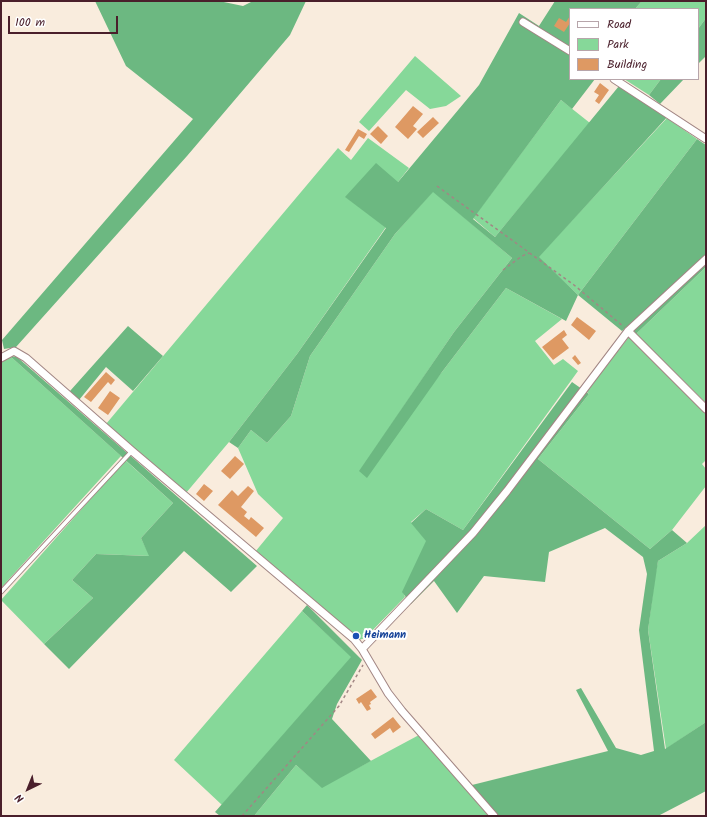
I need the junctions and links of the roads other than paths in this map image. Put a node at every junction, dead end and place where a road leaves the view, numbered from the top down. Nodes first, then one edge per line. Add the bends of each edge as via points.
1 (523, 22) dead end
2 (569, 50) edge
3 (616, 80) edge
4 (706, 139) edge
5 (706, 259) edge
6 (628, 331) junction
7 (1, 358) edge
8 (706, 409) edge
9 (132, 451) junction
10 (1, 592) edge
11 (362, 649) junction
12 (494, 816) edge

1 - 2 street
3 - 4 street
5 - 6 street
6 - 8 street
6 - 11 street via 473,533
7 - 9 street via 14,352 20,354
9 - 10 lane
9 - 11 street via 354,639
11 - 12 street via 388,693 402,711

